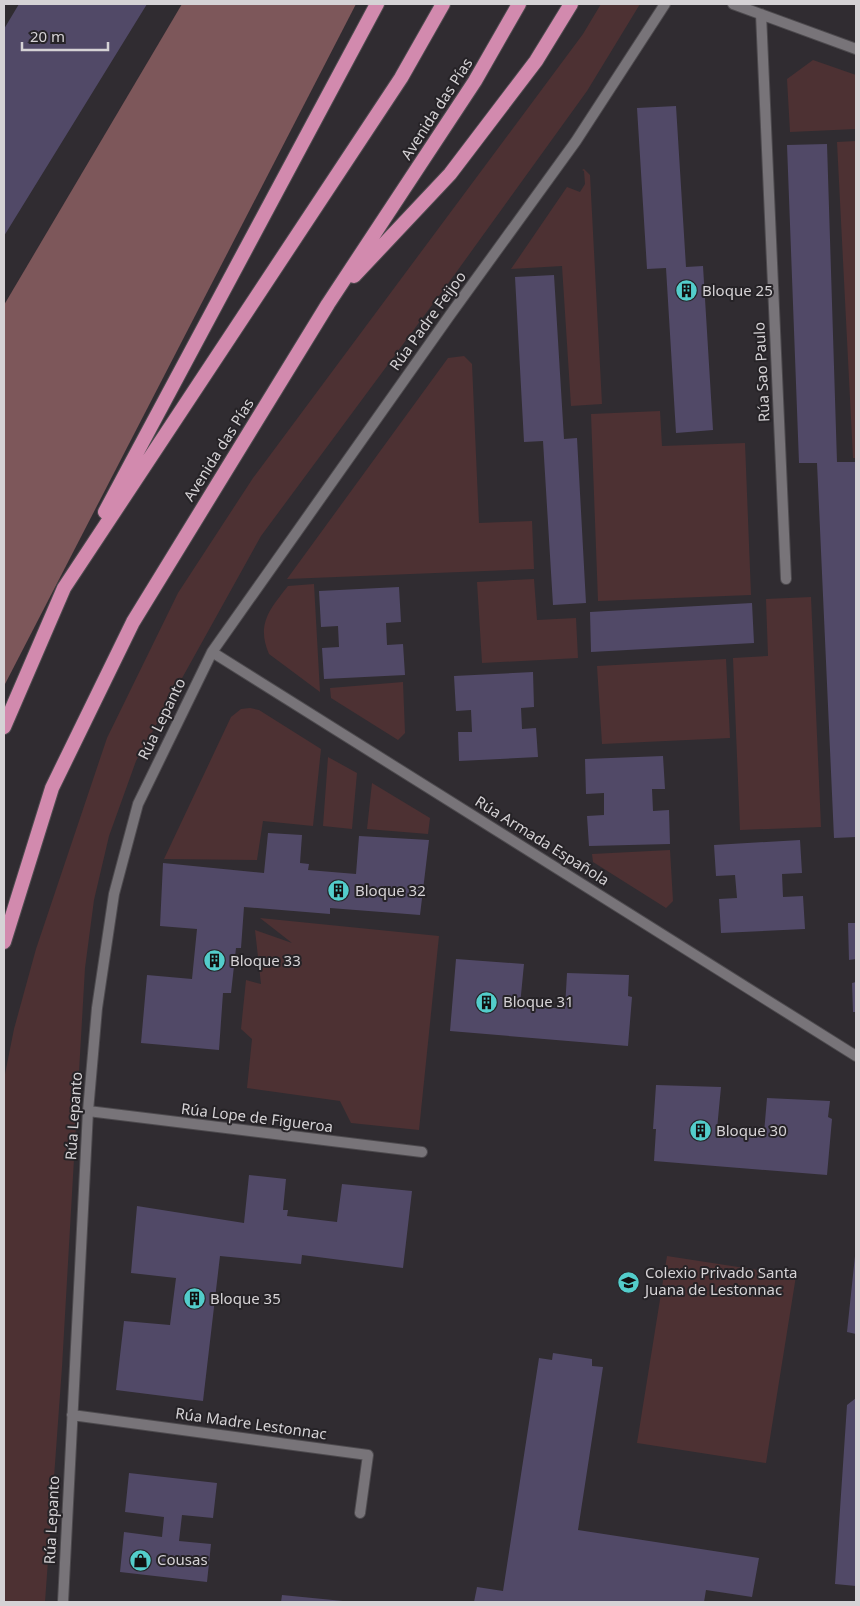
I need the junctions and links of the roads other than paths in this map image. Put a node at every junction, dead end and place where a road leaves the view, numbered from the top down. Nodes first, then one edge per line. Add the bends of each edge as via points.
1 (377, 4) edge
2 (443, 4) edge
3 (519, 4) edge
4 (571, 4) edge
5 (665, 4) edge
6 (733, 4) edge
7 (761, 14) junction
8 (856, 50) edge
9 (328, 304) junction
10 (786, 579) dead end
11 (64, 588) junction
12 (212, 652) junction
13 (4, 727) edge
14 (4, 942) edge
15 (856, 1056) edge
16 (88, 1111) junction
17 (422, 1152) dead end
18 (72, 1415) junction
19 (360, 1513) dead end
20 (63, 1602) edge

1 - 11 highway
2 - 11 highway via 402,78
3 - 9 highway, Avenida das Pías via 475,81
4 - 9 highway via 536,61 450,174
5 - 12 street, Rúa Padre Feijoo via 576,140
6 - 7 street
7 - 8 street
7 - 10 street, Rúa Sao Paulo
9 - 14 highway, Avenida das Pías via 133,622 52,788
11 - 13 highway
12 - 15 street, Rúa Armada Española
12 - 16 street, Rúa Lepanto via 138,804 114,894 97,1008
16 - 17 street, Rúa Lope de Figueroa
16 - 18 street, Rúa Lepanto
18 - 19 street, Rúa Madre Lestonnac via 368,1455
18 - 20 street, Rúa Lepanto

